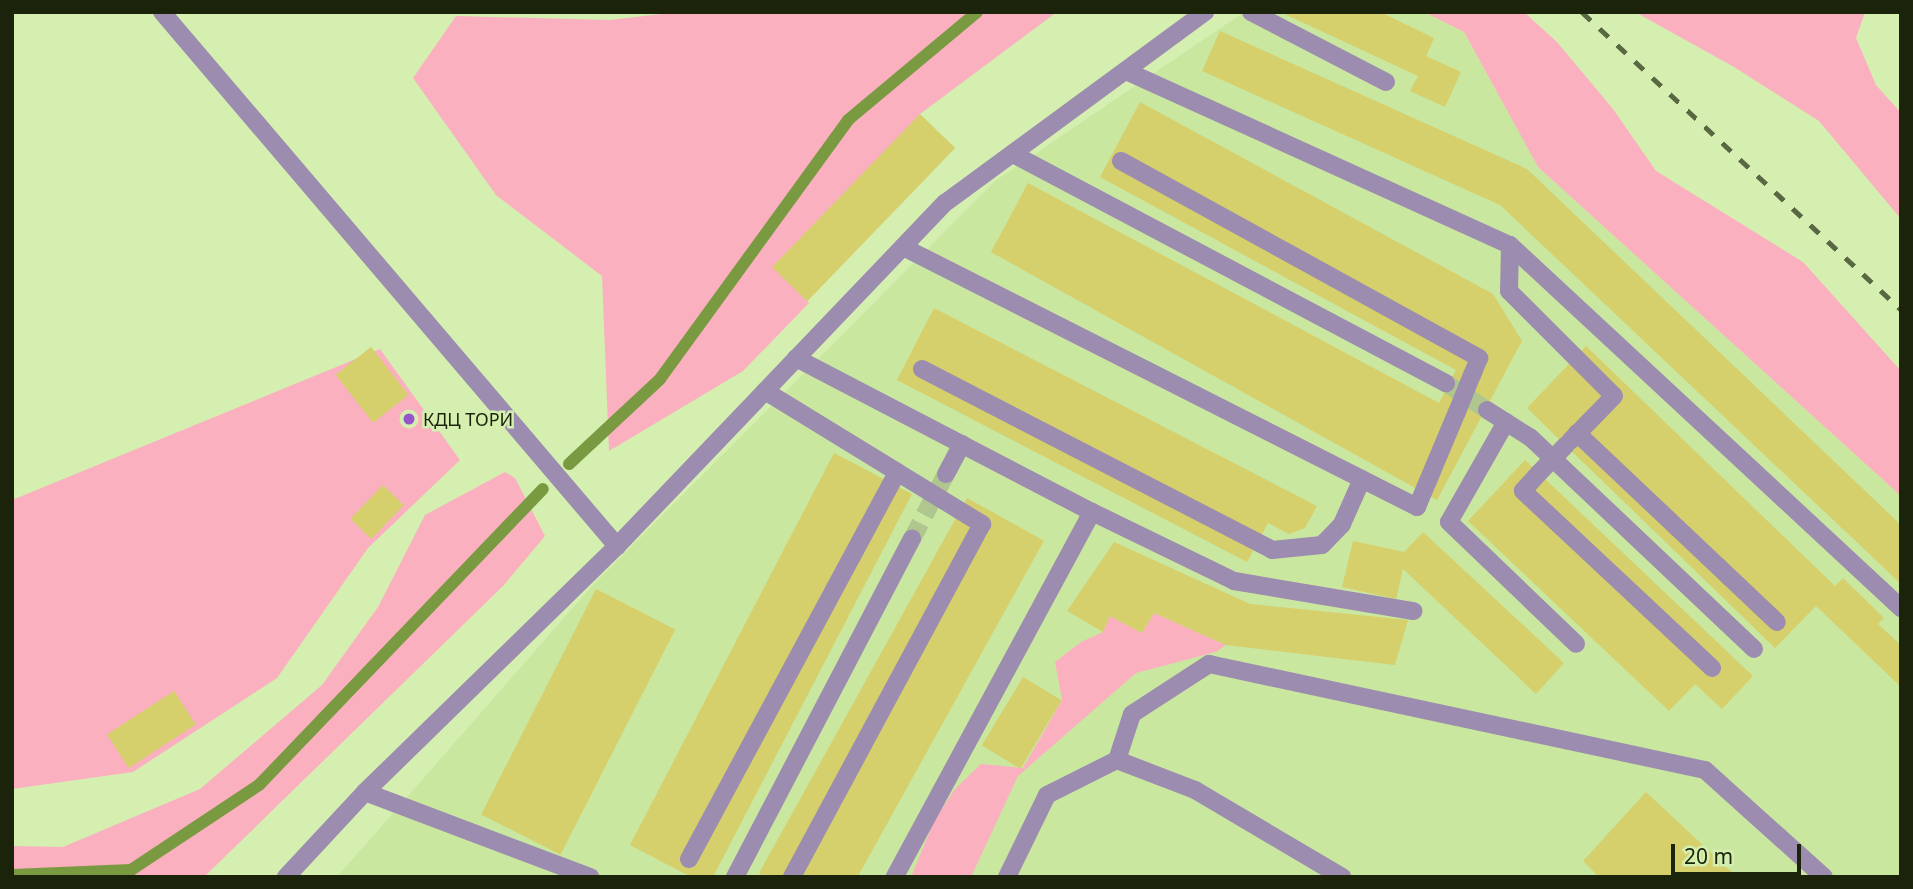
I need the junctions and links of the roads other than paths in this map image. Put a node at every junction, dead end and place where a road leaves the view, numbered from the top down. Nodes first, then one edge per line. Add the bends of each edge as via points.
1 (162, 12) edge
2 (1205, 12) edge
3 (1251, 12) edge
4 (1126, 71) junction
5 (1385, 82) dead end
6 (1013, 154) junction
7 (1121, 161) dead end
8 (1510, 245) junction
9 (904, 247) junction
10 (796, 358) junction
11 (922, 369) dead end
12 (1446, 383) tunnel mouth
13 (765, 391) junction
14 (1487, 410) tunnel mouth
15 (1506, 422) junction
16 (1571, 439) junction
17 (962, 444) junction
18 (897, 472) junction
19 (946, 474) tunnel mouth
20 (1362, 479) junction
21 (1092, 512) junction
22 (912, 539) tunnel mouth
23 (617, 546) junction
24 (1901, 608) edge
25 (1414, 611) dead end
26 (1777, 622) dead end
27 (1576, 644) dead end
28 (1754, 649) dead end
29 (1712, 668) dead end
30 (1117, 760) junction
31 (365, 792) junction
32 (690, 859) dead end
33 (286, 877) edge
34 (590, 877) edge
35 (734, 877) edge
36 (792, 877) edge
37 (895, 877) edge
38 (1007, 877) edge
39 (1342, 877) edge
40 (1824, 877) edge

1 - 23 lane
2 - 4 lane
3 - 5 lane
4 - 6 lane
4 - 8 lane
6 - 9 lane via 946,203
6 - 12 lane
7 - 20 lane, bridge via 1479,358 1417,507
8 - 16 lane via 1509,290 1614,396
8 - 24 lane
9 - 10 lane
9 - 20 lane
10 - 13 lane
10 - 17 lane
11 - 20 lane via 1272,550 1322,545 1342,524
13 - 18 lane
13 - 23 lane
14 - 15 lane
15 - 27 lane via 1449,522
15 - 28 lane via 1531,438
16 - 26 lane
16 - 29 lane, bridge via 1523,491
17 - 19 lane
17 - 21 lane
18 - 32 lane
18 - 36 lane via 982,524
21 - 25 lane via 1234,581
21 - 37 lane
22 - 35 lane
23 - 31 lane
30 - 38 lane via 1047,795
30 - 39 lane via 1195,790
30 - 40 lane via 1132,714 1209,664 1705,770
31 - 33 lane
31 - 34 lane

